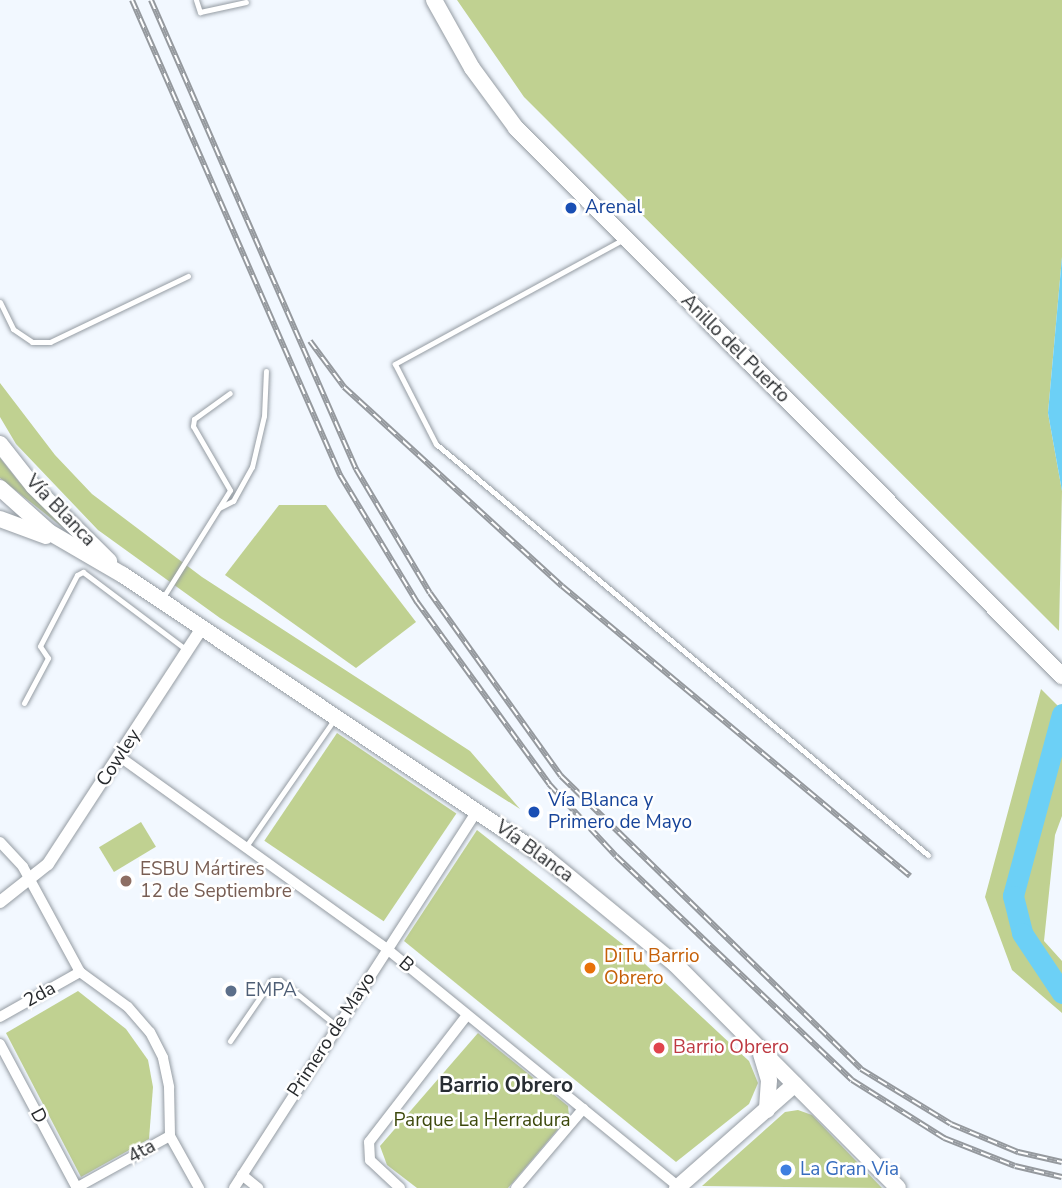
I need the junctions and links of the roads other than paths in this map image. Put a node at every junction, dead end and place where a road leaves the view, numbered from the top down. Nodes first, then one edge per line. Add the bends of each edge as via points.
1 (196, 0) edge
2 (434, 0) edge
3 (246, 2) dead end
4 (624, 239) junction
5 (188, 276) dead end
6 (0, 302) edge
7 (266, 371) dead end
8 (230, 393) dead end
9 (4, 451) edge
10 (0, 488) edge
11 (219, 508) junction
12 (0, 519) edge
13 (68, 545) junction
14 (123, 575) junction
15 (160, 602) junction
16 (201, 629) junction
17 (188, 651) junction
18 (1056, 670) edge
19 (24, 703) dead end
20 (336, 717) junction
21 (120, 757) junction
22 (476, 812) junction
23 (0, 842) edge
24 (247, 845) junction
25 (928, 855) dead end
26 (31, 882) junction
27 (0, 902) edge
28 (387, 949) junction
29 (80, 972) junction
30 (467, 1015) junction
31 (0, 1017) edge
32 (338, 1027) junction
33 (751, 1039) junction
34 (230, 1041) dead end
35 (0, 1044) edge
36 (795, 1084) junction
37 (583, 1109) junction
38 (767, 1110) junction
39 (170, 1136) junction
40 (242, 1175) junction
41 (76, 1188) edge
42 (199, 1188) edge
43 (234, 1188) edge
44 (258, 1188) edge
45 (400, 1188) edge
46 (516, 1188) edge
47 (679, 1188) edge
48 (898, 1188) edge

1 - 3 lane via 200,12
2 - 4 main road, Anillo del Puerto via 472,68 516,128
4 - 18 main road, Anillo del Puerto
4 - 25 lane via 395,364 436,444
5 - 6 lane via 50,342 32,342 13,329
7 - 11 lane via 264,416 252,467 233,501
8 - 11 lane via 194,419 229,484
9 - 14 main road, Vía Blanca
10 - 13 main road, Vía Blanca
11 - 15 lane
12 - 13 main road
13 - 14 main road, Vía Blanca
14 - 15 main road, Vía Blanca
15 - 16 main road, Vía Blanca
16 - 17 street, Cowley
16 - 20 main road, Vía Blanca
17 - 19 lane via 83,572 77,575 40,646 48,658
17 - 21 street, Cowley
20 - 22 main road, Vía Blanca
20 - 24 lane
21 - 24 street, B
21 - 26 street, Cowley
22 - 28 street, Primero de Mayo
22 - 33 main road, Vía Blanca via 609,909
23 - 26 street
24 - 28 street, B
26 - 27 street, Cowley
26 - 29 street
28 - 30 street, B
28 - 32 street, Primero de Mayo
29 - 31 street, 2da
29 - 39 street via 128,1007 150,1032 163,1058 169,1087
30 - 37 street, B
30 - 45 street via 369,1142 370,1160
32 - 34 lane via 280,981 272,980
32 - 40 street, Primero de Mayo
33 - 36 main road, Vía Blanca
33 - 38 main road via 767,1069
35 - 41 street, D
36 - 38 main road
36 - 48 main road, Vía Blanca
37 - 46 street
37 - 47 street, B
38 - 47 main road
39 - 41 street, 4ta
39 - 42 street
40 - 43 street, Primero de Mayo
40 - 44 street

